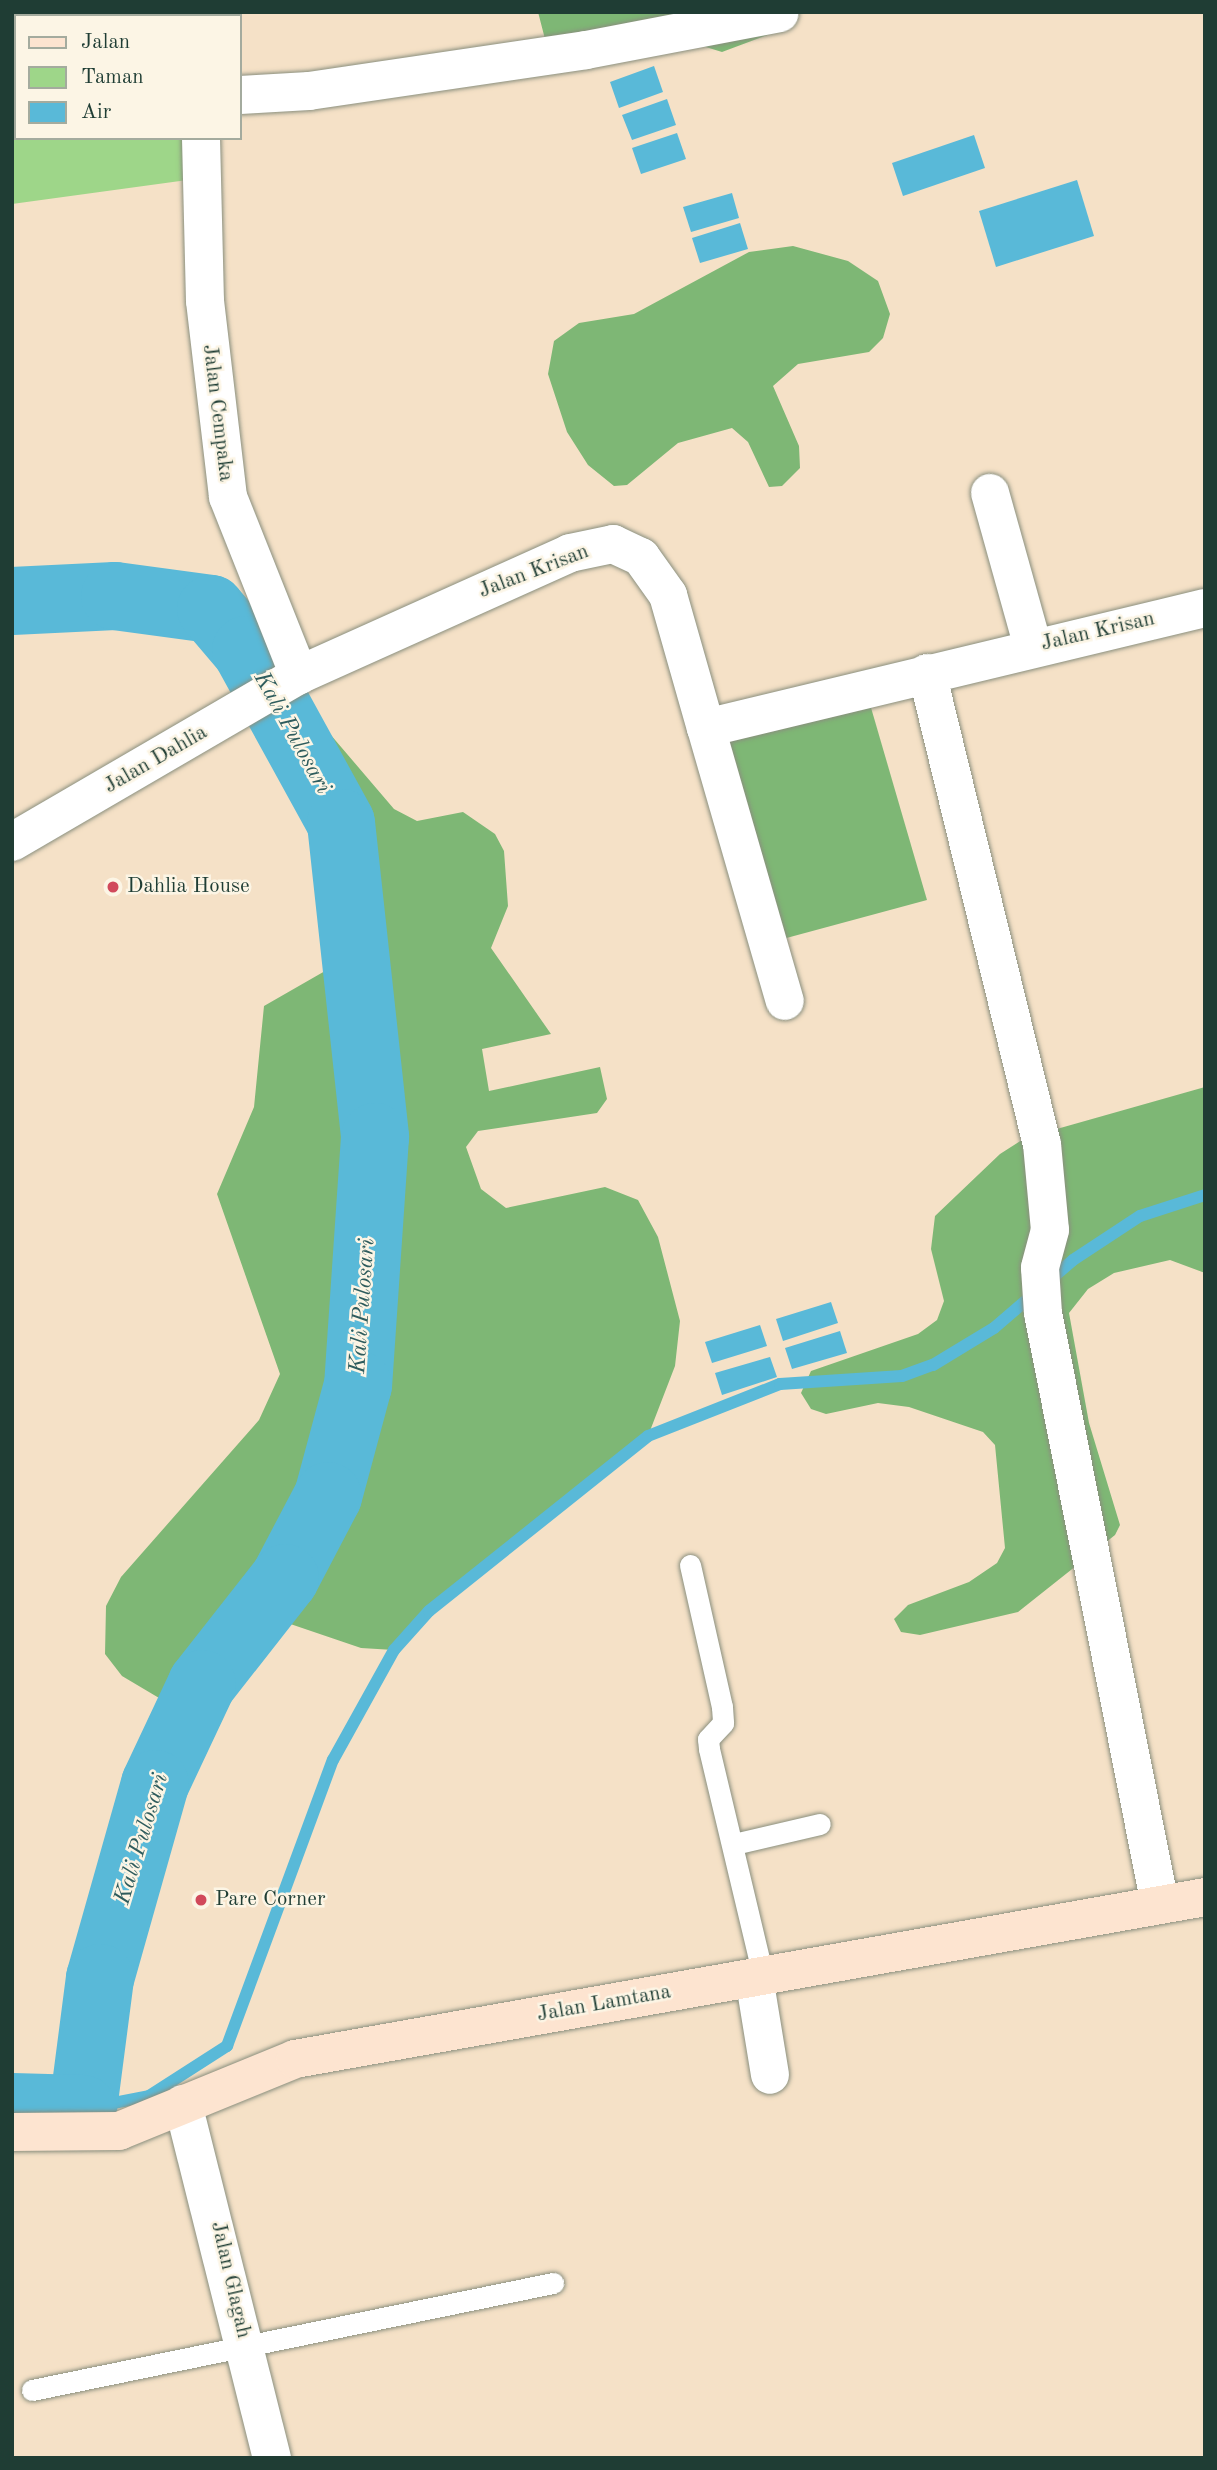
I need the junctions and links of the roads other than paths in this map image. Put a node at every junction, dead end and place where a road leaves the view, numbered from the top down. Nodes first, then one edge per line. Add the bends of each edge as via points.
1 (780, 13) edge
2 (242, 95) edge
3 (201, 140) edge
4 (990, 493) dead end
5 (1205, 608) edge
6 (1034, 647) junction
7 (927, 673) junction
8 (273, 690) junction
9 (706, 728) junction
10 (12, 842) edge
11 (785, 1001) dead end
12 (690, 1565) dead end
13 (820, 1824) dead end
14 (734, 1844) junction
15 (1205, 1897) edge
16 (1160, 1905) junction
17 (759, 1977) junction
18 (770, 2075) dead end
19 (183, 2104) junction
20 (12, 2132) edge
21 (553, 2283) dead end
22 (245, 2346) junction
23 (32, 2390) dead end
24 (272, 2458) edge

1 - 2 street via 586,50 309,91
3 - 8 street, Jalan Cempaka via 205,301 228,496
4 - 6 street
5 - 6 street, Jalan Krisan
6 - 7 street, Jalan Krisan
7 - 9 street, Jalan Krisan
7 - 16 street via 1042,1144 1051,1230 1040,1268 1043,1312
8 - 9 street, Jalan Krisan via 570,553 613,544 641,557 668,595
8 - 10 street, Jalan Dahlia
9 - 11 street, Jalan Krisan
12 - 14 lane via 722,1707 723,1723 708,1739 709,1749
13 - 14 lane
14 - 17 lane
15 - 16 street, Jalan Lamtana
16 - 17 street, Jalan Lamtana
17 - 18 street
17 - 19 street, Jalan Lamtana via 295,2059
19 - 20 street, Jalan Lamtana via 119,2131
19 - 22 street, Jalan Glagah
21 - 22 lane
22 - 23 lane
22 - 24 street, Jalan Glagah

